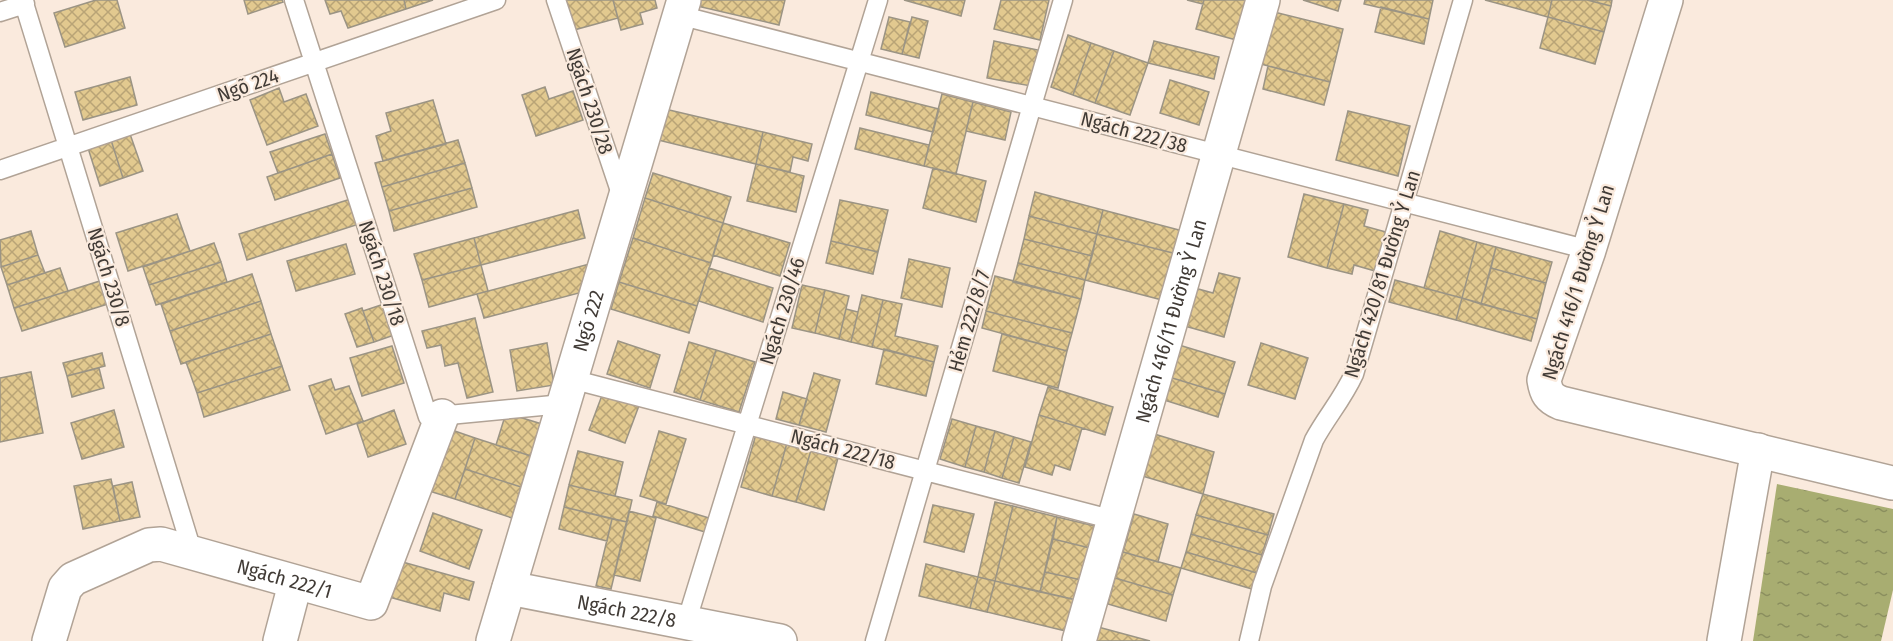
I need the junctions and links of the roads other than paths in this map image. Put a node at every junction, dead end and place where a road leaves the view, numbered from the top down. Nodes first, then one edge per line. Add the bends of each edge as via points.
1 (294, 0) edge
2 (496, 0) edge
3 (556, 0) edge
4 (878, 0) edge
5 (1063, 0) edge
6 (1263, 0) edge
7 (1463, 0) edge
8 (1666, 0) edge
9 (24, 2) edge
10 (682, 8) edge
11 (0, 12) edge
12 (859, 61) junction
13 (314, 63) junction
14 (1032, 106) junction
15 (69, 147) junction
16 (1218, 154) junction
17 (0, 170) edge
18 (1404, 202) junction
19 (623, 203) junction
20 (1589, 250) junction
21 (567, 392) junction
22 (442, 416) junction
23 (747, 425) junction
24 (1758, 450) junction
25 (925, 471) junction
26 (1892, 483) edge
27 (1114, 520) junction
28 (194, 554) junction
29 (295, 584) junction
30 (509, 588) junction
31 (686, 622) junction
32 (49, 641) edge
33 (280, 641) edge
34 (493, 641) edge
35 (780, 641) edge
36 (875, 641) edge
37 (1079, 641) edge
38 (1249, 641) edge
39 (1724, 641) edge

1 - 13 lane, Ngách 230/18
2 - 13 lane, Ngõ 224
3 - 19 lane, Ngách 230/28
4 - 12 lane, Ngách 230/46
5 - 14 lane, Hẻm 222/8/7
6 - 16 street, Ngách 416/11 Đường Ỷ Lan
7 - 18 lane, Ngách 420/81 Đường Ỷ Lan
8 - 20 street, Ngách 416/1 Đường Ỷ Lan
9 - 11 lane
9 - 15 lane, Ngách 230/8
10 - 12 lane, Ngách 222/38
10 - 19 street, Ngõ 222
12 - 14 lane, Ngách 222/38
12 - 23 lane, Ngách 230/46
13 - 15 lane, Ngõ 224
13 - 22 lane, Ngách 230/18 via 428,417
14 - 16 lane, Ngách 222/38
14 - 25 lane, Hẻm 222/8/7
15 - 17 lane, Ngõ 224
15 - 28 lane, Ngách 230/8
16 - 18 lane, Ngách 222/38
16 - 27 street, Ngách 416/11 Đường Ỷ Lan
18 - 20 lane, Ngách 222/38
18 - 38 lane, Ngách 420/81 Đường Ỷ Lan via 1354,374 1342,400 1314,440 1262,586
19 - 21 street, Ngõ 222
20 - 24 street, Ngách 416/1 Đường Ỷ Lan via 1544,380 1551,399
21 - 22 lane
21 - 23 lane, Ngách 222/18
21 - 30 street, Ngõ 222
22 - 29 street, Ngách 222/1 via 372,603
23 - 25 lane, Ngách 222/18
23 - 31 lane, Ngách 230/46
24 - 26 street, Ngách 416/1 Đường Ỷ Lan
24 - 39 street
25 - 27 lane, Ngách 222/18
25 - 36 lane, Hẻm 222/8/7
27 - 37 street, Ngách 416/11 Đường Ỷ Lan
28 - 29 street, Ngách 222/1
28 - 32 street, Ngách 222/1 via 161,544 149,545 73,579 65,588
29 - 33 street
30 - 31 street, Ngách 222/8
30 - 34 street, Ngõ 222
31 - 35 street, Ngách 222/8

